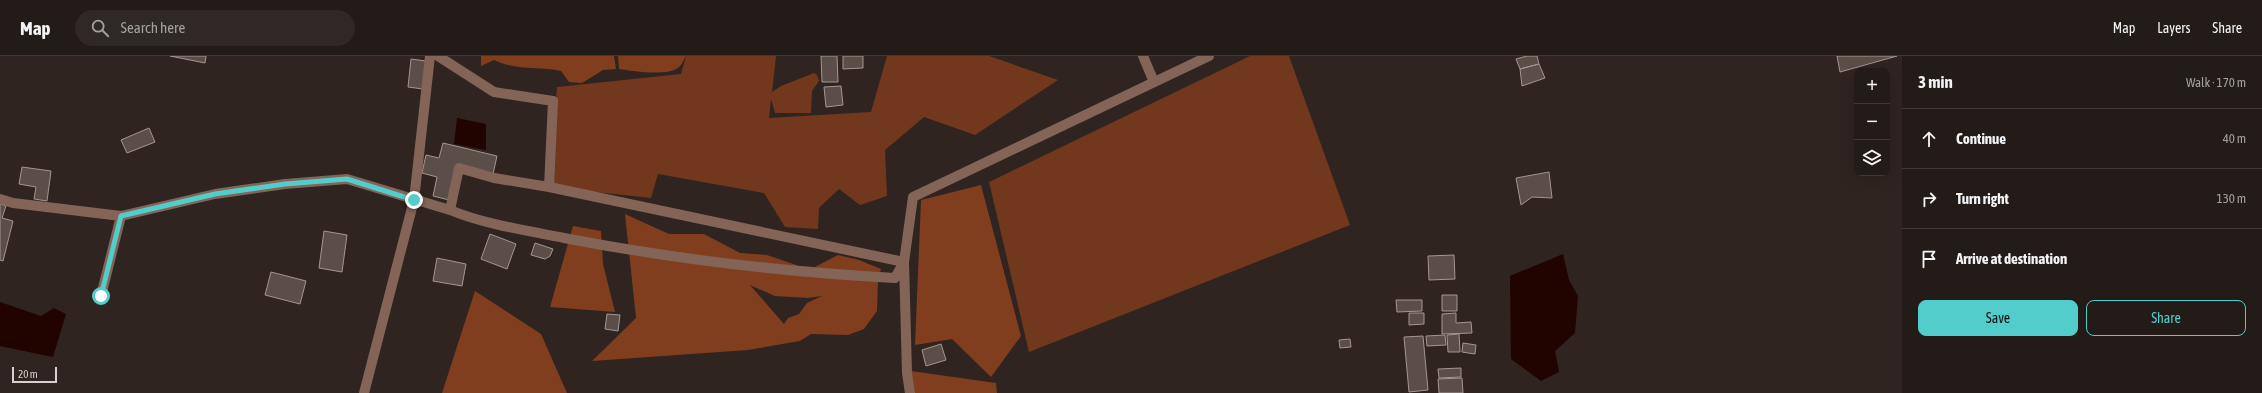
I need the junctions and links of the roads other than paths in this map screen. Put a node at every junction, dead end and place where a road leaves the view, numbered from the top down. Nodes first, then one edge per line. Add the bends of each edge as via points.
1 (430, 56) edge
2 (438, 56) edge
3 (1143, 56) edge
4 (1209, 56) edge
5 (1154, 82) junction
6 (549, 187) junction
7 (0, 199) edge
8 (414, 200) junction
9 (450, 210) junction
10 (121, 216) junction
11 (904, 262) junction
12 (101, 296) dead end
13 (364, 393) edge
14 (910, 393) edge

1 - 8 street
2 - 6 street via 494,92 553,101
3 - 5 street
4 - 5 street
5 - 11 street via 913,197
6 - 9 street via 494,178 460,168
6 - 11 street
7 - 10 street via 13,203
8 - 9 street
8 - 10 street via 347,179 285,184 215,194
8 - 13 street
9 - 11 street via 464,216 528,231 614,247 756,266 895,278
10 - 12 street
11 - 14 street via 907,373

